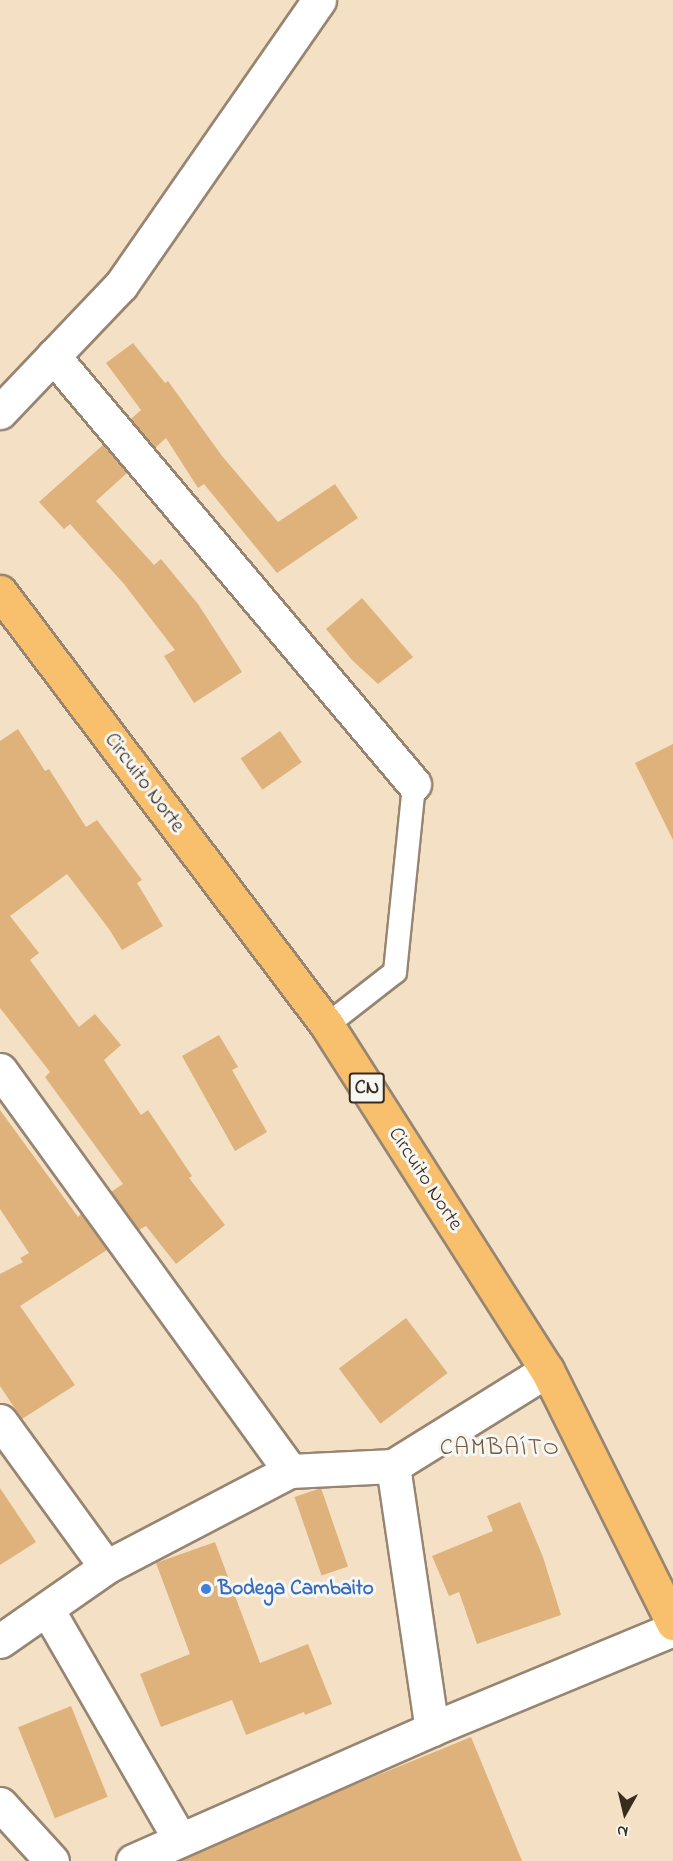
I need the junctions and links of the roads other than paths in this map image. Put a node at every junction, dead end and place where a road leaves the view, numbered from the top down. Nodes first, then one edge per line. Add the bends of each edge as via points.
1 (319, 0) edge
2 (53, 356) junction
3 (0, 412) edge
4 (0, 592) edge
5 (414, 784) joint
6 (327, 1025) junction
7 (0, 1070) edge
8 (547, 1370) junction
9 (0, 1421) edge
10 (393, 1466) junction
11 (290, 1471) junction
12 (106, 1567) junction
13 (47, 1609) junction
14 (673, 1623) edge
15 (673, 1629) edge
16 (0, 1641) edge
17 (432, 1729) junction
18 (0, 1804) edge
19 (179, 1838) junction
20 (52, 1861) edge
21 (133, 1861) edge

1 - 2 street via 121,285
2 - 3 street
2 - 5 street
4 - 6 main road, Circuito Norte / CN
5 - 6 lane via 395,972
6 - 8 main road, Circuito Norte / CN
7 - 11 street
8 - 10 street
8 - 14 main road, Circuito Norte / CN
9 - 12 street
10 - 11 street
10 - 17 street
11 - 12 street
12 - 13 street
13 - 16 street
13 - 19 street
15 - 17 street
17 - 19 street
18 - 20 street
19 - 21 street

